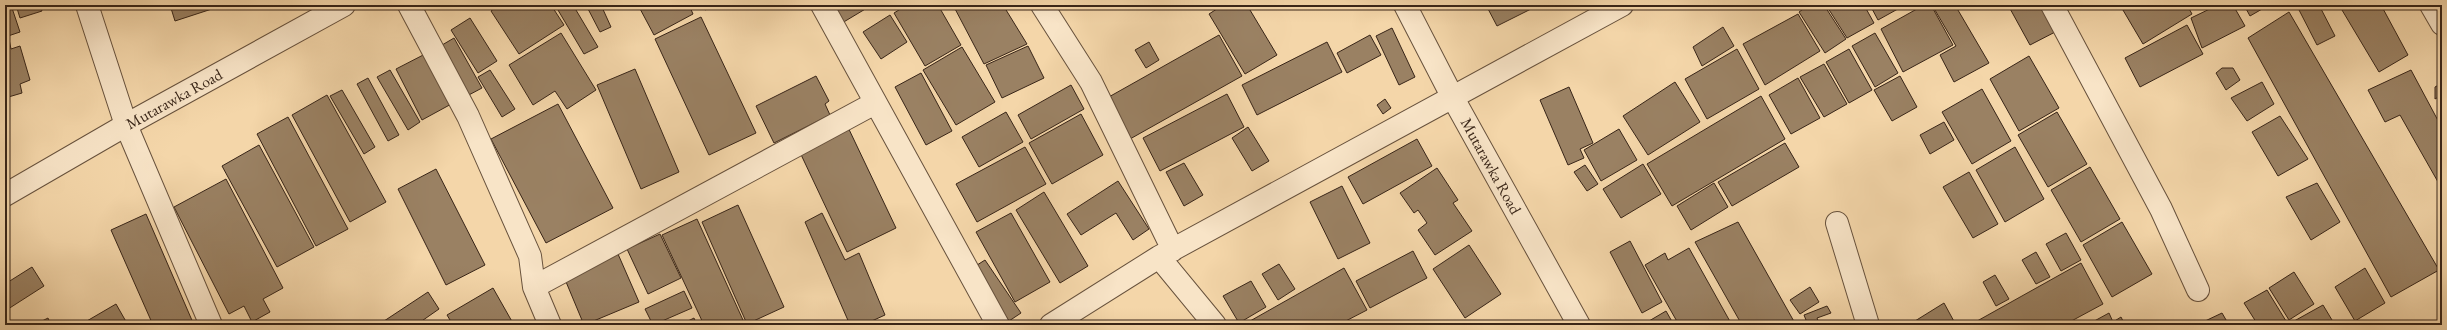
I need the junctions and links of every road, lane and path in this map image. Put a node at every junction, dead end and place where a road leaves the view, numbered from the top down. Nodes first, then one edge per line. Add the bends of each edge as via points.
1 (87, 5) edge
2 (344, 5) edge
3 (409, 5) edge
4 (822, 5) edge
5 (1042, 5) edge
6 (1405, 5) edge
7 (1622, 5) edge
8 (2052, 5) edge
9 (2431, 5) edge
10 (2442, 24) edge
11 (1453, 98) junction
12 (875, 103) junction
13 (126, 125) junction
14 (5, 196) edge
15 (1837, 223) dead end
16 (1166, 253) junction
17 (534, 287) junction
18 (2198, 290) dead end
19 (211, 325) edge
20 (550, 325) edge
21 (998, 325) edge
22 (1051, 325) edge
23 (1215, 325) edge
24 (1579, 325) edge
25 (1868, 325) edge

1 - 13 street
2 - 13 street, Mutarawka Road
3 - 17 street via 468,116 530,256
4 - 12 street
5 - 16 street via 1091,82
6 - 11 street, Mutarawka Road
7 - 11 street
8 - 18 street via 2161,209
9 - 10 street
11 - 16 street
11 - 24 street, Mutarawka Road
12 - 17 street
12 - 21 street
13 - 14 street, Mutarawka Road
13 - 19 street
15 - 25 street
16 - 22 street
16 - 23 street
17 - 20 street

